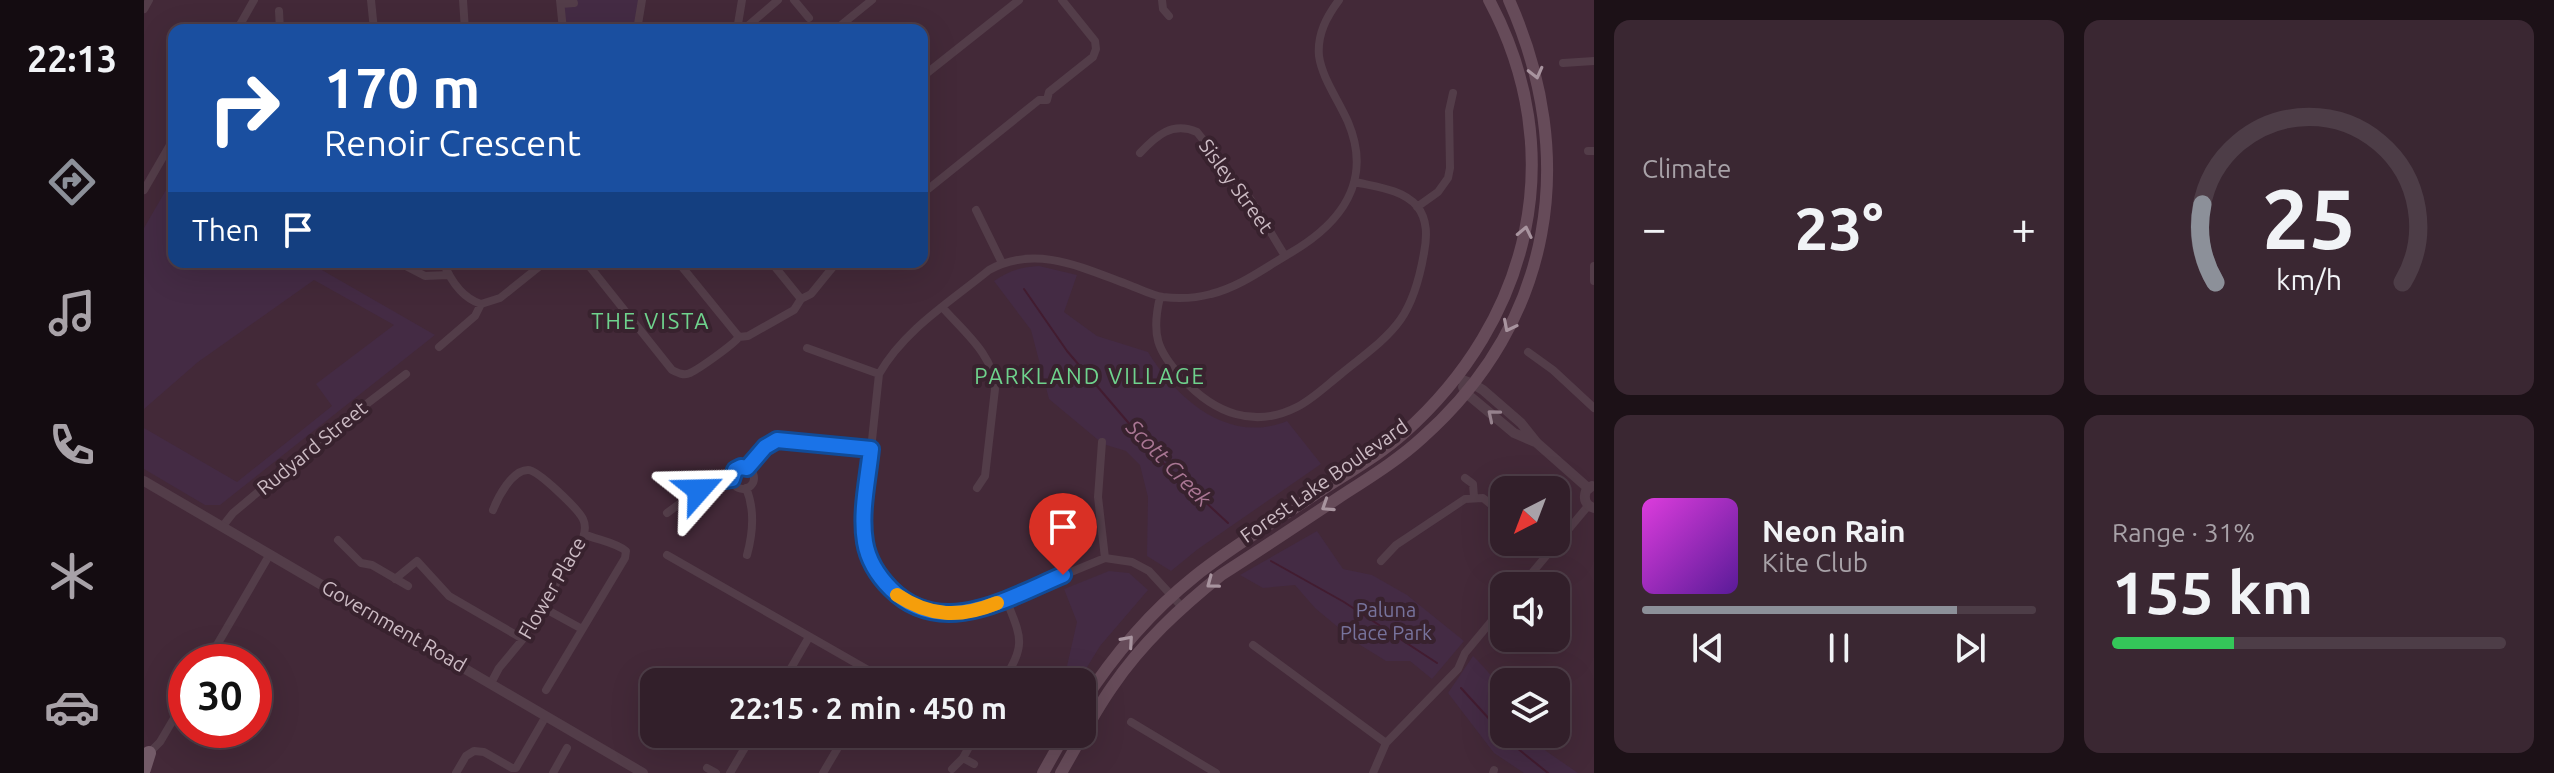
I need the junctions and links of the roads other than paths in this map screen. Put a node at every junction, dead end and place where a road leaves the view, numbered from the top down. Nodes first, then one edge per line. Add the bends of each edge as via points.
1 (149, 0) edge
2 (253, 0) edge
3 (371, 0) edge
4 (463, 0) edge
5 (642, 0) edge
6 (742, 0) edge
7 (778, 0) edge
8 (794, 0) edge
9 (872, 0) edge
10 (1019, 0) edge
11 (1062, 0) edge
12 (1162, 0) edge
13 (1339, 0) edge
14 (1489, 0) edge
15 (1509, 0) edge
16 (560, 2) edge
17 (574, 3) dead end
18 (144, 9) edge
19 (279, 11) dead end
20 (1169, 16) dead end
21 (809, 18) dead end
22 (240, 24) edge
23 (280, 24) edge
24 (373, 24) edge
25 (465, 24) edge
26 (562, 24) edge
27 (638, 24) edge
28 (740, 24) edge
29 (748, 24) edge
30 (842, 24) edge
31 (1594, 61) edge
32 (1563, 63) dead end
33 (928, 72) edge
34 (1453, 93) dead end
35 (168, 148) edge
36 (1140, 153) dead end
37 (1355, 182) junction
38 (928, 189) edge
39 (144, 190) edge
40 (1417, 207) junction
41 (976, 210) dead end
42 (1285, 256) junction
43 (1002, 263) junction
44 (1594, 266) edge
45 (410, 268) edge
46 (445, 268) edge
47 (538, 268) edge
48 (591, 268) edge
49 (683, 268) edge
50 (776, 268) edge
51 (832, 268) edge
52 (448, 275) junction
53 (1594, 281) edge
54 (1160, 297) junction
55 (801, 299) junction
56 (481, 304) junction
57 (943, 308) junction
58 (739, 337) junction
59 (439, 347) dead end
60 (807, 348) dead end
61 (1528, 352) dead end
62 (406, 374) dead end
63 (879, 374) junction
64 (1457, 378) junction
65 (1470, 388) junction
66 (1594, 408) edge
67 (1102, 442) dead end
68 (871, 449) junction
69 (747, 468) junction
70 (1465, 478) dead end
71 (732, 479) junction
72 (144, 481) edge
73 (1591, 487) edge
74 (746, 488) junction
75 (977, 488) dead end
76 (1474, 497) junction
77 (1490, 504) edge
78 (1591, 507) edge
79 (493, 510) dead end
80 (667, 513) dead end
81 (222, 527) junction
82 (1570, 530) edge
83 (584, 534) junction
84 (338, 540) dead end
85 (270, 554) junction
86 (667, 555) dead end
87 (747, 555) dead end
88 (1546, 556) edge
89 (1105, 558) junction
90 (1381, 561) dead end
91 (1533, 572) edge
92 (395, 579) junction
93 (408, 586) dead end
94 (1172, 595) junction
95 (1006, 599) junction
96 (542, 607) junction
97 (1182, 607) junction
98 (1490, 623) edge
99 (582, 629) junction
100 (809, 637) junction
101 (523, 639) junction
102 (218, 644) edge
103 (1253, 645) dead end
104 (791, 668) edge
105 (859, 668) edge
106 (1011, 668) edge
107 (491, 683) junction
108 (1096, 684) edge
109 (546, 690) dead end
110 (546, 716) junction
111 (1131, 722) dead end
112 (168, 728) edge
113 (1386, 743) junction
114 (567, 748) dead end
115 (745, 748) edge
116 (838, 748) edge
117 (968, 748) edge
118 (1057, 748) edge
119 (145, 755) edge
120 (963, 758) junction
121 (974, 764) dead end
122 (623, 768) edge
123 (144, 769) edge
124 (952, 769) dead end
125 (518, 770) edge
126 (456, 773) edge
127 (553, 773) edge
128 (643, 773) edge
129 (730, 773) edge
130 (823, 773) edge
131 (1043, 773) edge
132 (1061, 773) edge
133 (1216, 773) edge
134 (1373, 773) edge

1 - 18 street
2 - 22 street
3 - 24 street
4 - 25 street
5 - 27 street
6 - 28 street
7 - 29 street
8 - 21 street
9 - 30 street
10 - 33 street
11 - 38 street via 1095,41 1093,57 1049,92 1047,100 1039,100
12 - 20 street
13 - 37 street via 1323,28 1319,58 1350,125
64 -> 14 main road, Forest Lake Boulevard via 1481,344 1515,273 1533,178 1526,100
15 -> 65 main road, Forest Lake Boulevard via 1542,99 1547,195 1533,270 1520,305
16 - 17 street
16 - 26 street
19 - 23 street
31 - 32 street
34 - 40 street via 1448,178
35 - 39 street
36 - 42 street, Sisley Street via 1172,128 1197,132 1251,200
37 - 40 street via 1395,191
37 - 42 street via 1335,219
40 - 54 street via 1426,241 1406,315 1382,341 1285,412 1256,418 1227,413 1194,392 1158,344
41 - 43 street
42 - 54 street via 1211,295
43 - 54 street via 1059,260
43 - 57 street
44 - 53 street
45 - 52 street via 425,276
46 - 52 street
47 - 56 street via 500,298
48 - 58 street via 679,374 688,375
49 - 58 street
50 - 55 street
51 - 55 street
52 - 56 street via 466,297
55 - 58 street via 794,310
56 - 59 street via 475,316
57 - 63 street via 904,338
57 - 75 street via 985,357 994,376 985,476
60 - 63 street
61 - 66 street
62 - 81 street, Rudyard Street via 315,444
63 - 68 street
64 - 65 street
64 - 94 main road, Forest Lake Boulevard via 1390,444
65 - 73 street via 1521,423
65 -> 97 main road, Forest Lake Boulevard via 1395,461 1221,575
67 - 89 street via 1098,509
68 - 69 street via 777,440
68 - 95 street via 863,525 865,544 881,579 897,595 929,612 964,613
69 - 71 street via 735,470
69 - 74 street via 753,480
70 - 76 street via 1473,484
71 - 74 street
71 - 80 street via 705,485
72 - 81 street, Government Road
73 - 78 street via 1584,495
74 - 87 street via 753,504
76 - 77 street
76 - 90 street via 1409,536
78 - 82 street
79 - 83 street, Flower Place via 518,473 537,471 583,519
81 - 85 street, Government Road
83 - 96 street, Flower Place
83 - 99 street via 626,551
84 - 92 street via 361,563
85 - 102 street
85 - 107 street, Government Road
86 - 100 street
88 - 91 street
89 - 94 street via 1141,566
89 - 95 street
92 - 93 street
92 - 101 street via 417,561 449,596
94 - 97 street
108 -> 94 main road, Forest Lake Boulevard via 1123,646
95 - 106 street via 1020,634
96 - 99 street
96 - 101 street, Flower Place
97 - 132 main road, Forest Lake Boulevard via 1112,687
98 - 113 street via 1458,669
99 - 109 street
100 - 104 street
100 - 105 street
101 - 107 street, Flower Place
103 - 113 street
107 - 110 street, Government Road
110 - 122 street, Government Road
110 - 125 street
111 - 133 street
112 - 119 street
113 - 134 street
114 - 127 street
115 - 129 street
116 - 130 street
117 - 120 street
118 - 131 main road
119 - 123 main road
120 - 121 street
120 - 124 street
122 - 128 street, Government Road
125 - 126 street via 474,751

